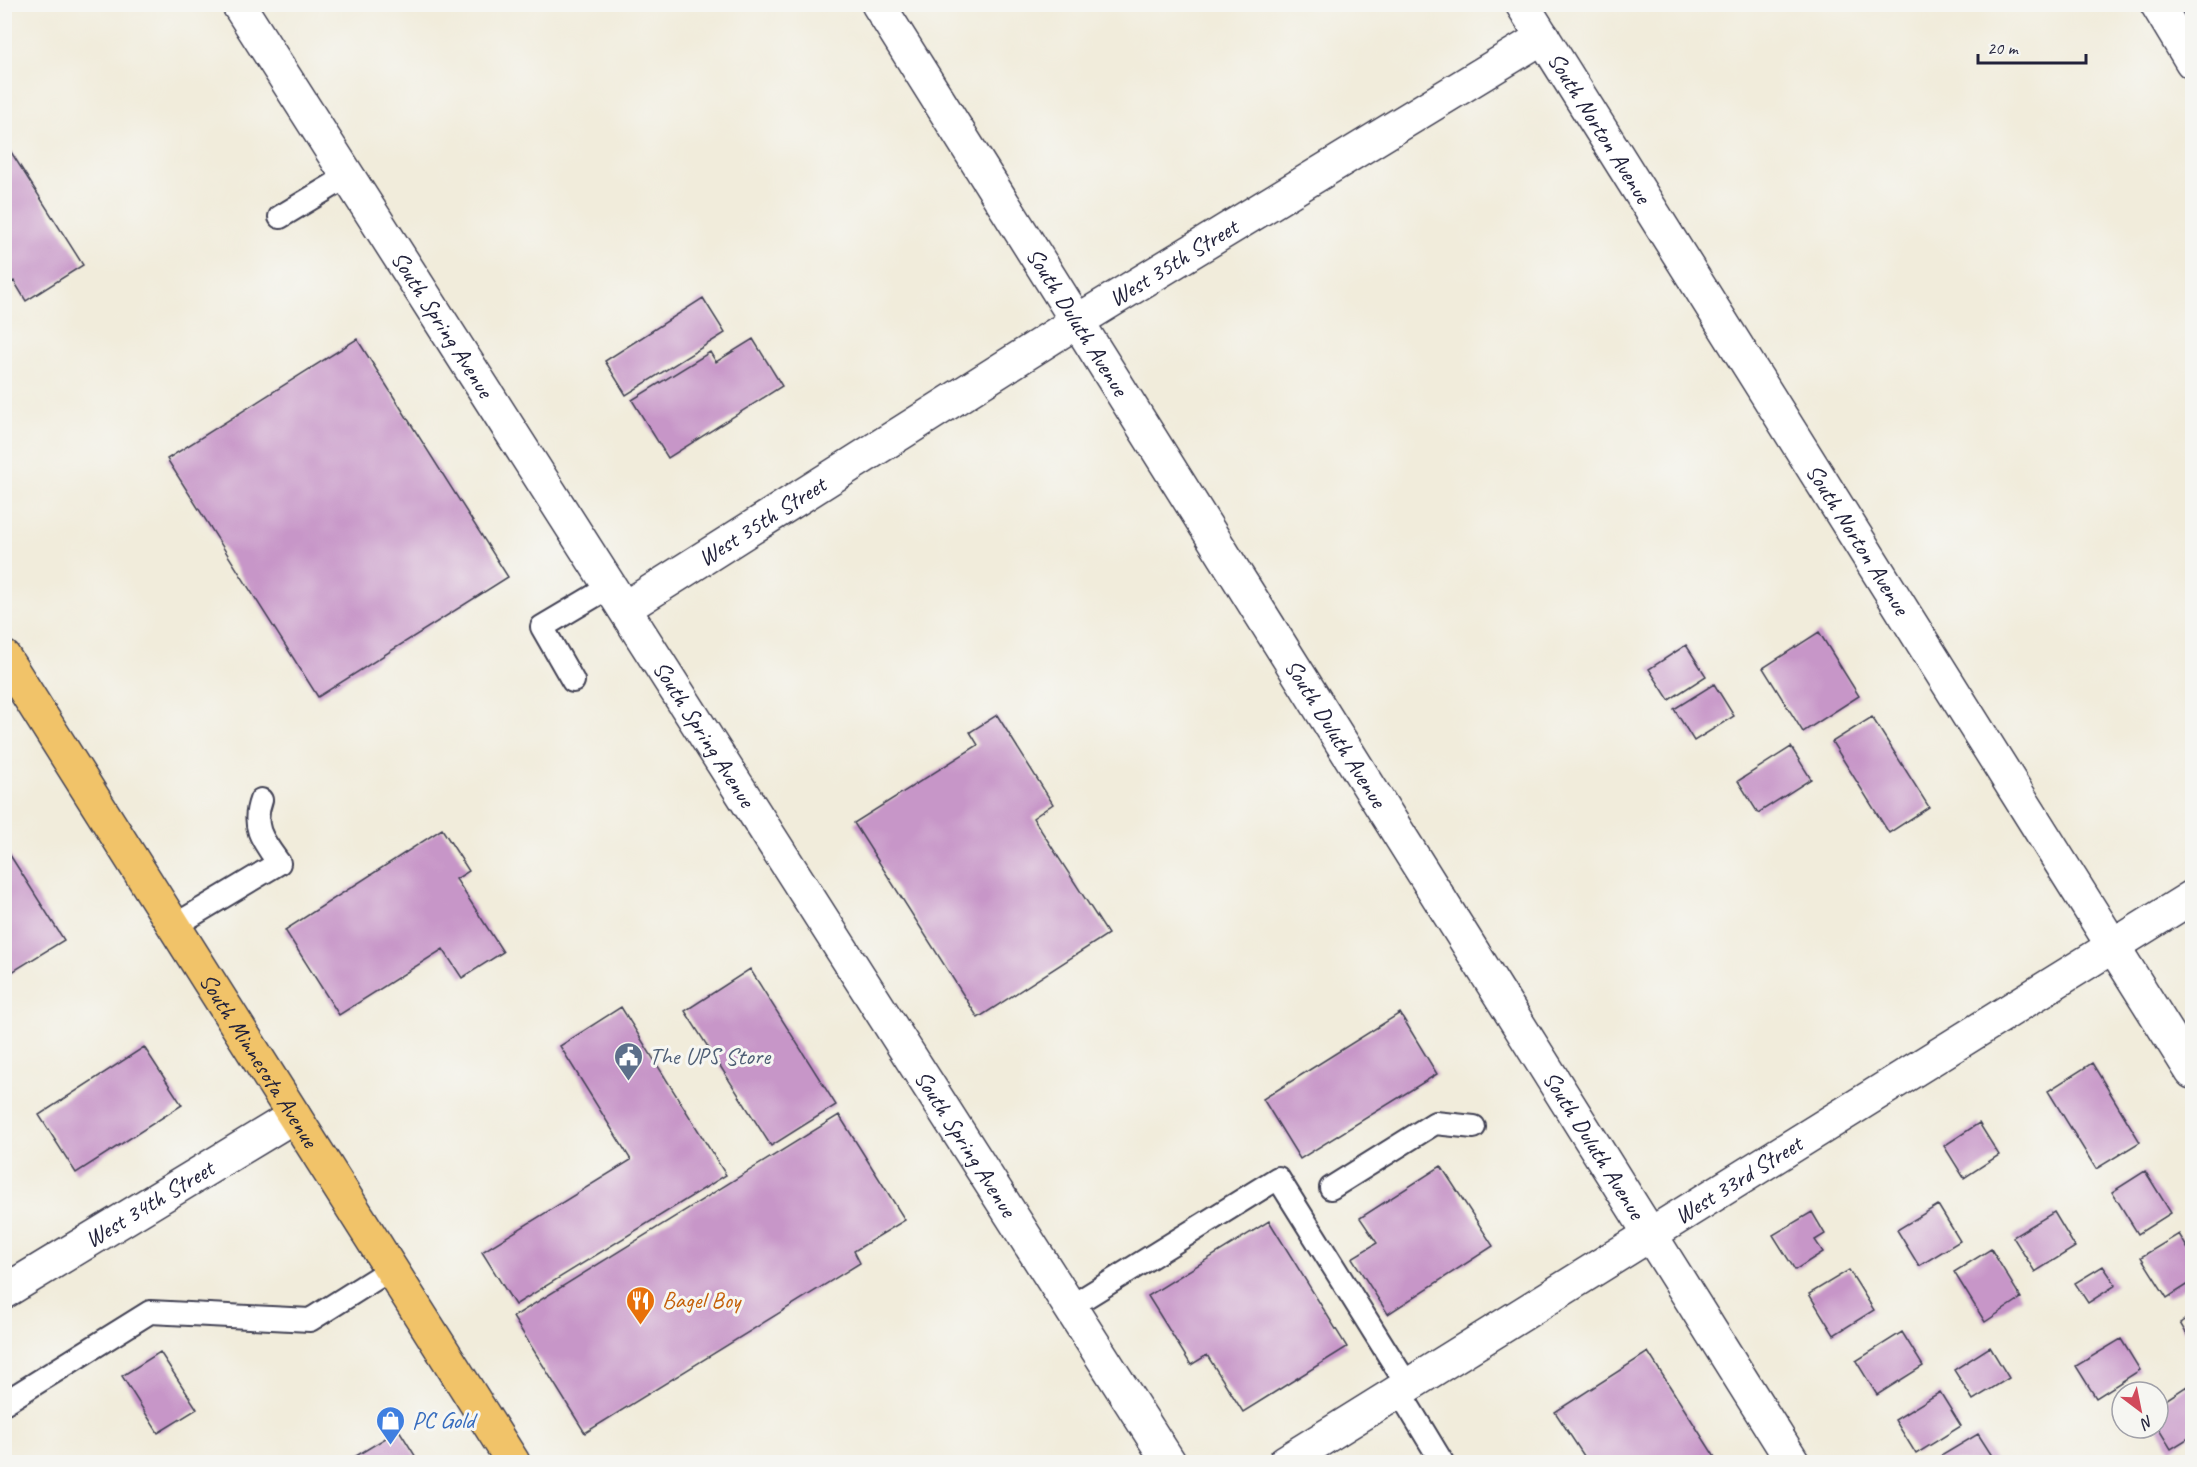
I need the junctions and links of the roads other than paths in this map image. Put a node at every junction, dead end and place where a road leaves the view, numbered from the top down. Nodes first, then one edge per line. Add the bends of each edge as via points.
1 (238, 4) edge
2 (878, 4) edge
3 (1522, 4) edge
4 (2157, 4) edge
5 (1543, 37) junction
6 (2193, 62) edge
7 (348, 176) junction
8 (280, 217) dead end
9 (1077, 322) junction
10 (618, 597) junction
11 (4, 657) edge
12 (573, 681) dead end
13 (261, 800) dead end
14 (2193, 897) edge
15 (174, 926) junction
16 (2114, 946) junction
17 (2193, 1072) edge
18 (294, 1116) junction
19 (1474, 1126) dead end
20 (1331, 1188) dead end
21 (1650, 1235) junction
22 (391, 1269) junction
23 (4, 1292) edge
24 (1070, 1307) junction
25 (1403, 1389) junction
26 (4, 1403) edge
27 (513, 1462) edge
28 (1169, 1462) edge
29 (1285, 1462) edge
30 (1442, 1462) edge
31 (1793, 1462) edge

1 - 7 street, South Spring Avenue
2 - 9 street, South Duluth Avenue
3 - 5 street, South Norton Avenue
4 - 6 street
5 - 9 street, West 35th Street
5 - 16 street, South Norton Avenue
7 - 8 lane
7 - 10 street, South Spring Avenue
9 - 10 street, West 35th Street
9 - 21 street, South Duluth Avenue
10 - 12 lane via 542,627
10 - 24 street, South Spring Avenue
11 - 15 main road, South Minnesota Avenue
13 - 15 lane via 255,815 262,839 279,862
14 - 16 street, West 33rd Street
15 - 18 main road, South Minnesota Avenue
16 - 17 street, South Norton Avenue
16 - 21 street, West 33rd Street
18 - 22 main road, South Minnesota Avenue
18 - 23 street, West 34th Street
19 - 20 lane via 1435,1123
21 - 25 street, West 33rd Street
21 - 31 street, South Duluth Avenue
22 - 26 lane via 310,1320 150,1312
22 - 27 main road, South Minnesota Avenue
24 - 25 lane via 1278,1178
24 - 28 street, South Spring Avenue
25 - 29 street, West 33rd Street
25 - 30 lane

